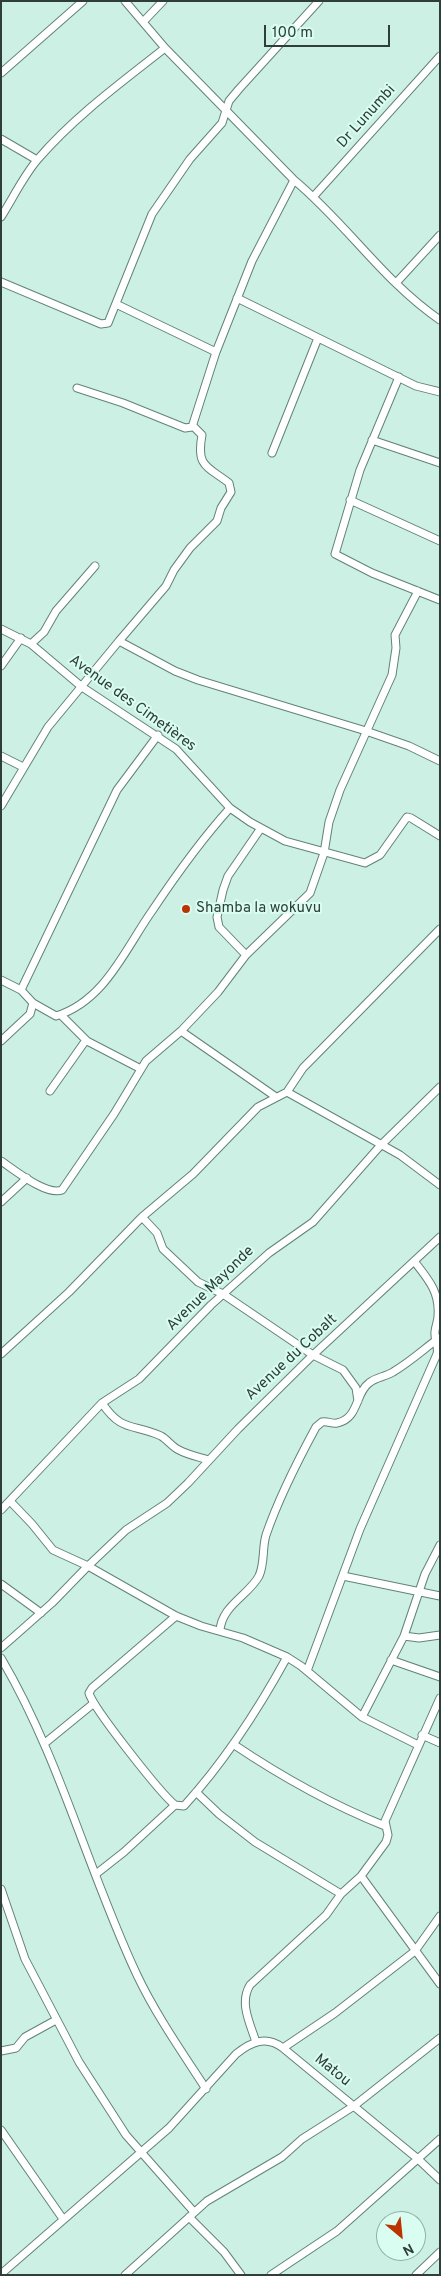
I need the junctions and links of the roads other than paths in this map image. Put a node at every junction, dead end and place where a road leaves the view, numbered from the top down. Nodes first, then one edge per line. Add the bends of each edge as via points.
1 (83, 1) edge
2 (125, 1) edge
3 (163, 1) edge
4 (319, 1) edge
5 (143, 22) junction
6 (165, 48) junction
7 (440, 56) edge
8 (1, 73) edge
9 (227, 110) junction
10 (1, 139) edge
11 (37, 160) junction
12 (294, 180) junction
13 (314, 196) junction
14 (1, 217) edge
15 (440, 235) edge
16 (1, 282) edge
17 (396, 283) junction
18 (237, 298) junction
19 (116, 304) junction
20 (440, 320) edge
21 (318, 338) junction
22 (216, 352) junction
23 (399, 377) junction
24 (77, 388) dead end
25 (440, 392) edge
26 (193, 426) junction
27 (372, 440) junction
28 (272, 453) dead end
29 (440, 463) edge
30 (350, 500) junction
31 (440, 541) edge
32 (95, 566) dead end
33 (418, 591) junction
34 (440, 600) edge
35 (1, 629) edge
36 (21, 638) junction
37 (119, 641) junction
38 (31, 644) junction
39 (1, 666) edge
40 (82, 687) junction
41 (366, 731) junction
42 (158, 735) junction
43 (1, 756) edge
44 (440, 761) edge
45 (22, 767) junction
46 (1, 806) edge
47 (230, 808) junction
48 (261, 828) junction
49 (440, 836) edge
50 (324, 853) junction
51 (440, 929) edge
52 (246, 954) junction
53 (1, 980) edge
54 (21, 990) junction
55 (33, 1003) junction
56 (61, 1015) junction
57 (181, 1031) junction
58 (86, 1040) junction
59 (1, 1041) edge
60 (142, 1069) junction
61 (440, 1088) edge
62 (50, 1090) dead end
63 (287, 1092) junction
64 (276, 1097) junction
65 (380, 1146) junction
66 (1, 1161) edge
67 (27, 1178) junction
68 (440, 1185) edge
69 (1, 1202) edge
70 (142, 1217) junction
71 (440, 1237) edge
72 (414, 1261) junction
73 (223, 1294) junction
74 (438, 1338) edge
75 (1, 1354) edge
76 (313, 1355) junction
77 (438, 1355) edge
78 (358, 1401) junction
79 (102, 1403) junction
80 (209, 1460) junction
81 (10, 1501) junction
82 (1, 1510) edge
83 (440, 1545) edge
84 (88, 1566) junction
85 (343, 1576) junction
86 (1, 1584) edge
87 (419, 1592) junction
88 (440, 1596) edge
89 (41, 1613) junction
90 (176, 1616) junction
91 (220, 1631) junction
92 (404, 1636) junction
93 (440, 1636) edge
94 (1, 1648) edge
95 (286, 1657) junction
96 (1, 1658) edge
97 (391, 1660) junction
98 (307, 1671) junction
99 (440, 1677) edge
100 (440, 1698) edge
101 (94, 1703) junction
102 (362, 1717) junction
103 (422, 1735) junction
104 (45, 1743) junction
105 (440, 1743) edge
106 (233, 1744) junction
107 (418, 1745) junction
108 (196, 1792) junction
109 (175, 1805) junction
110 (385, 1826) junction
111 (96, 1874) junction
112 (361, 1876) junction
113 (1, 1889) edge
114 (341, 1894) junction
115 (440, 1916) edge
116 (415, 1951) junction
117 (440, 1984) edge
118 (56, 2020) junction
119 (440, 2038) edge
120 (256, 2042) junction
121 (283, 2048) junction
122 (1, 2051) edge
123 (206, 2089) junction
124 (354, 2106) junction
125 (1, 2130) edge
126 (440, 2139) edge
127 (142, 2152) junction
128 (418, 2159) junction
129 (440, 2180) edge
130 (191, 2214) junction
131 (63, 2219) junction
132 (440, 2252) edge
133 (1, 2274) edge
134 (125, 2275) edge
135 (241, 2275) edge
136 (271, 2275) edge
137 (416, 2275) edge

1 - 8 street
2 - 5 street
3 - 5 street
4 - 9 street via 239,89 229,101
5 - 6 street
6 - 9 street
6 - 11 street via 82,116
7 - 13 street, Dr Lunumbi
9 - 12 street
9 - 19 street via 222,123 190,159 152,214
10 - 11 street
11 - 14 street
12 - 13 street
12 - 18 street via 252,261
13 - 17 street
15 - 17 street
16 - 19 street via 104,325
17 - 20 street
18 - 21 street
18 - 22 street
19 - 22 street
21 - 23 street
21 - 28 street
22 - 26 street
23 - 25 street via 416,386
23 - 27 street
24 - 26 street via 185,428
26 - 37 street via 202,435 199,447 203,463 229,483 231,492 217,520 190,548 166,586
27 - 29 street
27 - 30 street
30 - 31 street
30 - 33 street via 335,554
32 - 38 street
33 - 34 street
33 - 41 street via 395,635 392,674
35 - 36 street, Avenue des Cimetières
36 - 38 street, Avenue des Cimetières
36 - 39 street
37 - 40 street
37 - 41 street via 198,680
38 - 40 street, Avenue des Cimetières
40 - 42 street, Avenue des Cimetières
40 - 45 street via 48,727
41 - 44 street
41 - 50 street via 340,790 329,822
42 - 47 street, Avenue des Cimetières via 192,764
42 - 54 street via 117,790
43 - 45 street
45 - 46 street
47 - 48 street, Avenue des Cimetières
47 - 56 street via 184,863 104,983 90,997
48 - 50 street, Avenue des Cimetières via 285,841
48 - 52 street via 228,876 217,917 219,927
49 - 50 street, Avenue des Cimetières via 407,818 380,855 370,862
50 - 52 street via 307,898
51 - 63 street via 303,1068
52 - 57 street via 218,992
53 - 54 street
54 - 55 street
55 - 56 street via 54,1016
55 - 59 street via 30,1014
56 - 58 street
57 - 60 street via 152,1055
57 - 64 street
58 - 60 street
58 - 62 street
60 - 67 street via 62,1190 53,1191
61 - 65 street, Avenue Mayonde
63 - 64 street
63 - 65 street
64 - 70 street via 258,1107 193,1174
65 - 68 street via 400,1155
65 - 73 street, Avenue Mayonde via 313,1222 270,1253
66 - 67 street
67 - 69 street
70 - 73 street via 157,1233 163,1249 173,1260 198,1282
70 - 75 street
71 - 72 street, Avenue du Cobalt
72 - 74 street via 431,1280 436,1296 438,1316 435,1334
72 - 76 street, Avenue du Cobalt
73 - 76 street
73 - 79 street, Avenue Mayonde via 139,1379
74 - 77 street
74 - 78 street via 398,1369 363,1387
76 - 78 street via 348,1375 356,1388
76 - 80 street, Avenue du Cobalt
77 - 85 street via 385,1471
78 - 91 street via 346,1419 337,1423 322,1422 316,1427 274,1514 265,1538 260,1572 231,1607
79 - 80 street via 121,1425 162,1436 178,1450
79 - 81 street, Avenue Mayonde
80 - 84 street, Avenue du Cobalt via 167,1503 126,1530
81 - 82 street, Avenue Mayonde
81 - 84 street via 53,1550
83 - 87 street
84 - 89 street, Avenue du Cobalt
84 - 90 street
85 - 87 street
85 - 98 street
86 - 89 street
87 - 88 street
87 - 92 street
89 - 94 street, Avenue du Cobalt
90 - 91 street
90 - 101 street via 92,1688 89,1693
91 - 95 street
92 - 93 street
92 - 97 street
95 - 98 street
95 - 106 street
96 - 104 street
97 - 99 street
97 - 102 street
98 - 102 street
100 - 103 street
101 - 104 street
101 - 109 street
102 - 107 street
103 - 105 street
103 - 107 street
104 - 111 street
106 - 108 street
106 - 110 street via 308,1792
107 - 110 street
108 - 109 street via 184,1806
108 - 114 street via 255,1842
109 - 111 street
110 - 112 street via 386,1842
111 - 123 street via 137,1976
112 - 114 street
112 - 116 street
113 - 118 street via 25,1959
114 - 120 street via 326,1915 245,1992 244,2001
115 - 116 street
116 - 117 street
116 - 121 street
118 - 122 street via 25,2037 16,2048
118 - 127 street via 119,2125
119 - 124 street
120 - 121 street, Matou via 268,2040
120 - 123 street via 236,2054
121 - 124 street, Matou
123 - 127 street
124 - 128 street, Matou
124 - 130 street
125 - 131 street
126 - 128 street
127 - 130 street
127 - 131 street
128 - 129 street, Matou
128 - 136 street via 337,2231
130 - 134 street
130 - 135 street
131 - 133 street
132 - 137 street

